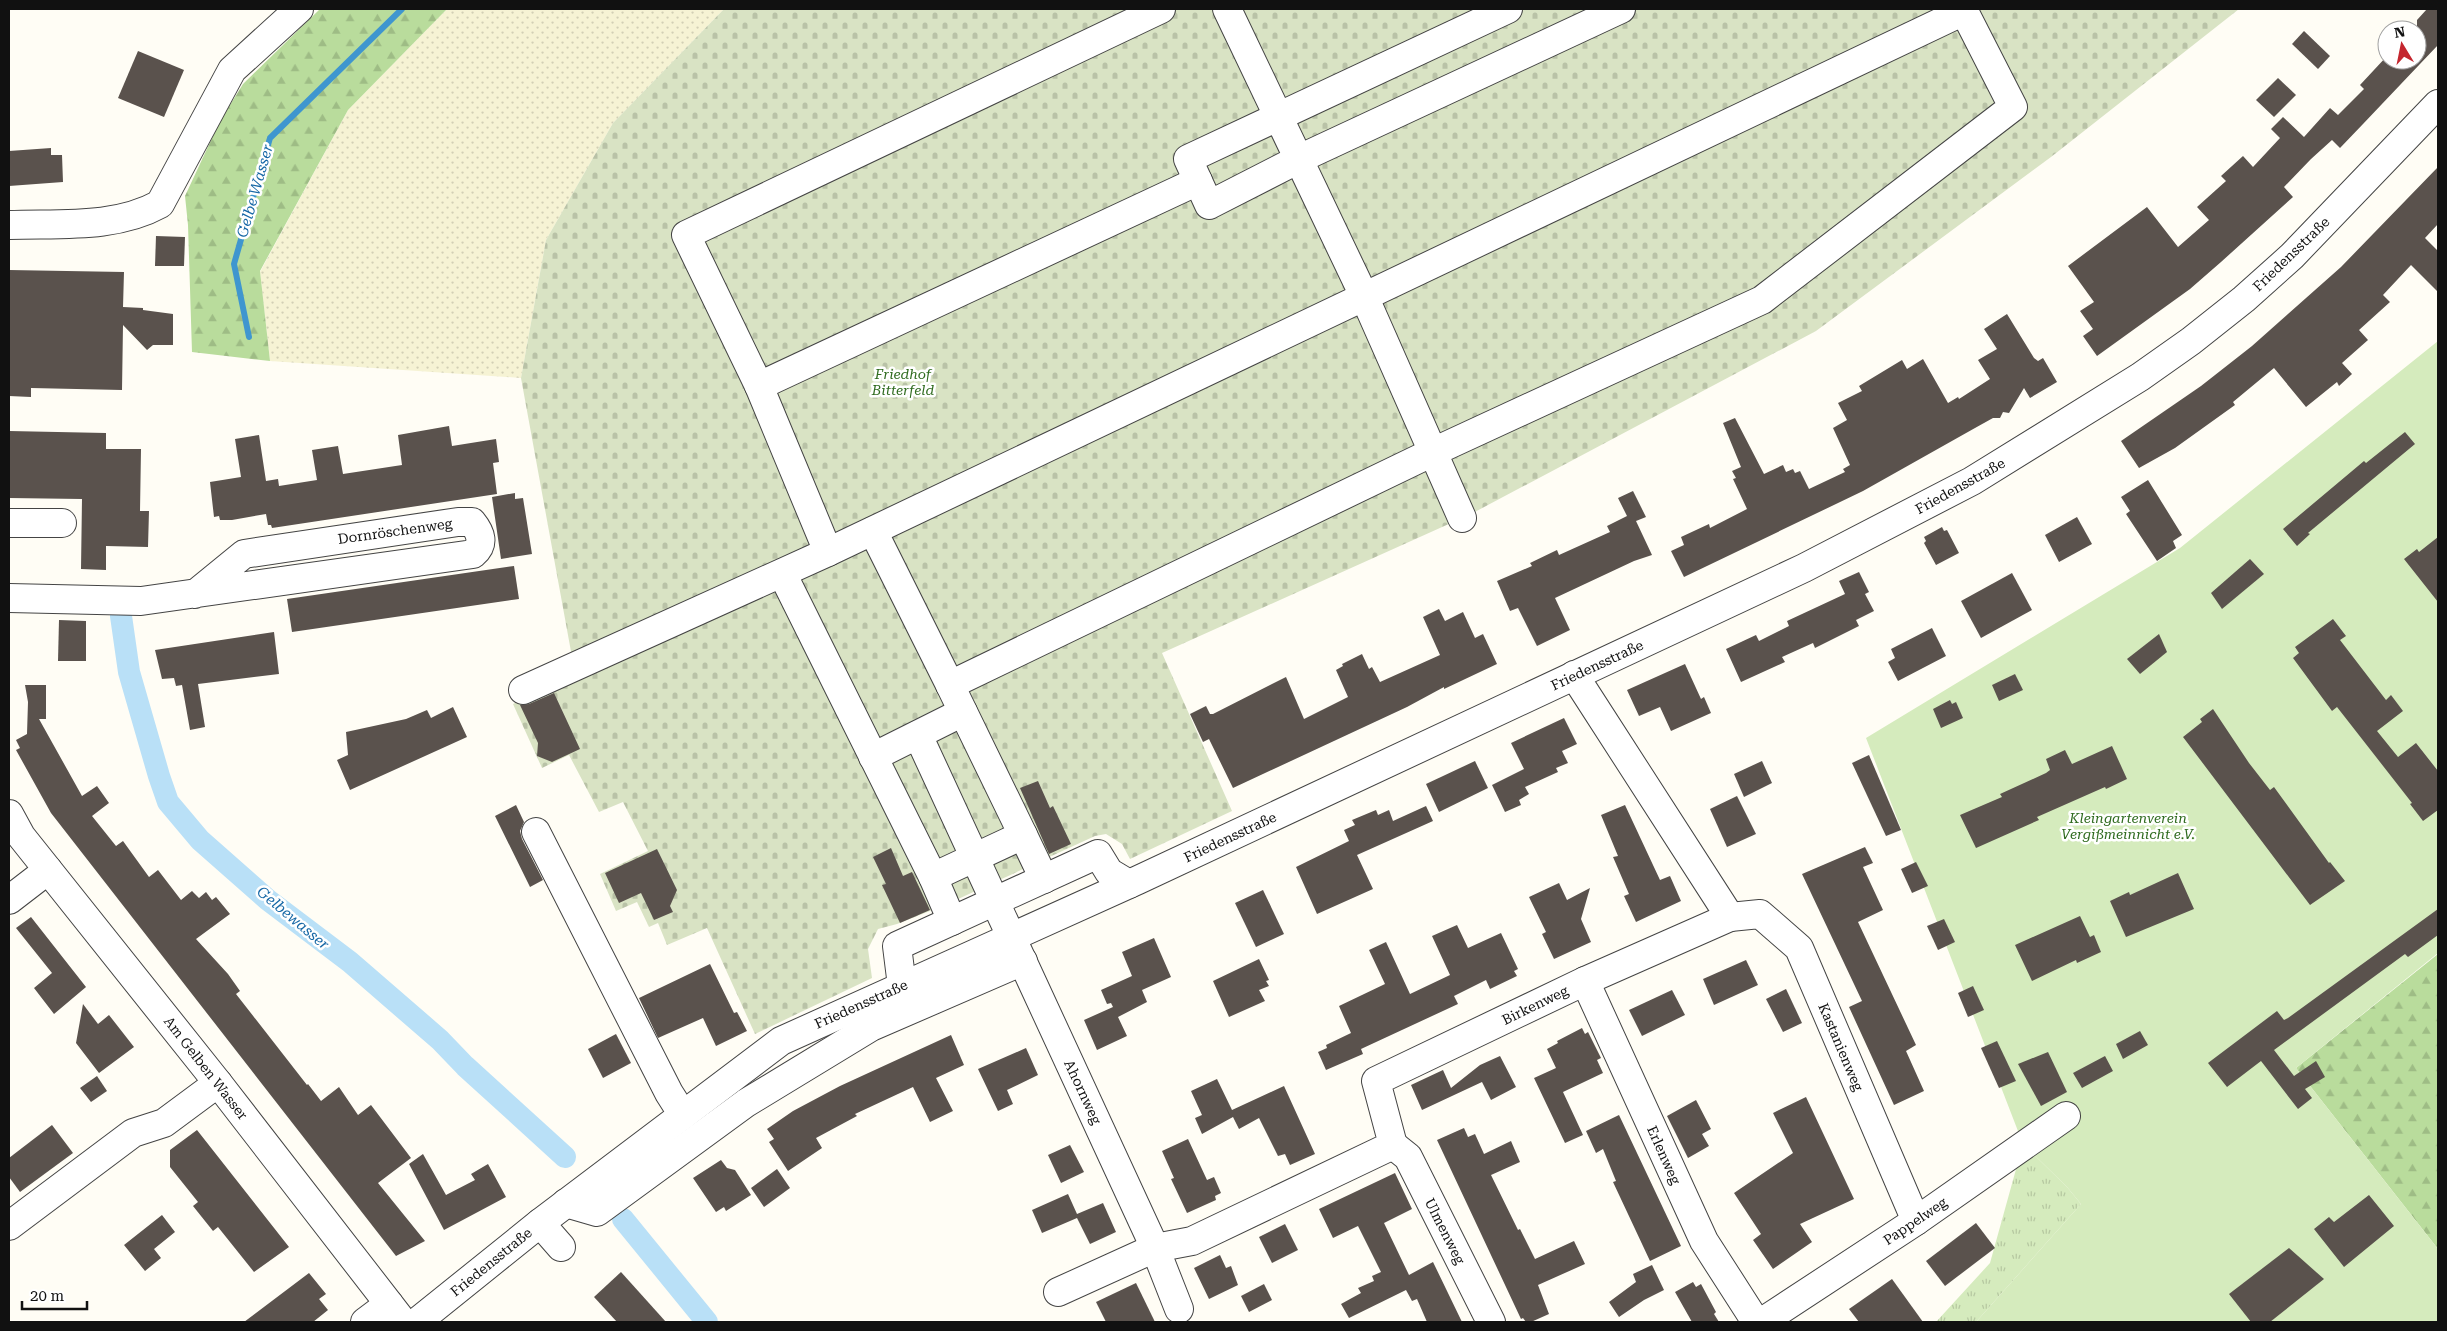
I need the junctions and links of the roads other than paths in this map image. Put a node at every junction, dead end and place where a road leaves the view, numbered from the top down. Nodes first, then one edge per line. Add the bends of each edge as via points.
1 (299, 9) edge
2 (1161, 9) edge
3 (1227, 9) edge
4 (1508, 9) edge
5 (1621, 9) edge
6 (1964, 10) edge
7 (2438, 104) edge
8 (1278, 118) junction
9 (1299, 159) junction
10 (1198, 181) junction
11 (9, 225) edge
12 (1364, 296) junction
13 (759, 386) junction
14 (1433, 452) junction
15 (1462, 518) dead end
16 (9, 523) edge
17 (62, 523) dead end
18 (873, 531) junction
19 (828, 552) junction
20 (782, 573) junction
21 (195, 594) junction
22 (9, 598) edge
23 (1574, 675) junction
24 (950, 685) junction
25 (523, 690) dead end
26 (963, 712) junction
27 (918, 735) junction
28 (873, 757) junction
29 (9, 814) edge
30 (536, 832) dead end
31 (1023, 835) junction
32 (975, 857) junction
33 (48, 870) junction
34 (933, 877) junction
35 (1044, 879) junction
36 (1129, 884) junction
37 (9, 900) edge
38 (995, 901) junction
39 (1730, 917) junction
40 (952, 921) junction
41 (1012, 936) junction
42 (1023, 960) junction
43 (1585, 981) junction
44 (902, 986) junction
45 (218, 1083) junction
46 (683, 1115) junction
47 (2066, 1116) dead end
48 (1393, 1145) junction
49 (566, 1203) junction
50 (1916, 1221) junction
51 (540, 1223) junction
52 (9, 1226) edge
53 (561, 1247) dead end
54 (1155, 1248) junction
55 (1058, 1292) dead end
56 (1178, 1309) dead end
57 (396, 1313) edge
58 (365, 1322) edge
59 (418, 1322) edge
60 (1491, 1322) edge
61 (1756, 1322) edge
62 (1762, 1322) edge

1 - 11 street via 232,70 160,204 123,219
2 - 13 street via 686,235
3 - 8 street
4 - 8 street
5 - 9 street
6 - 12 street
6 - 14 street via 2013,106 1762,300
7 - 23 street, Friedensstraße via 2292,256 2237,305 2140,377 1972,481 1804,568
8 - 9 street
8 - 10 street via 1188,159
9 - 10 street via 1209,205
9 - 12 street
10 - 13 street
12 - 14 street
12 - 18 street
13 - 19 street
14 - 15 street
14 - 24 street
16 - 17 street
18 - 19 street
18 - 24 street
19 - 20 street
20 - 25 street
20 - 28 street
21 - 21 street, Dornröschenweg via 472,554 478,549 480,532 472,522 458,522 244,554
21 - 22 street, Dornröschenweg via 142,601
23 - 36 street, Friedensstraße
23 - 39 street
24 - 26 street
26 - 27 street
26 - 31 street
27 - 28 street
27 - 32 street, Ahornweg
28 - 34 street
29 - 33 street, Am Gelben Wasser via 21,836
30 - 46 street
31 - 32 street
31 - 35 street
32 - 34 street
32 - 38 street, Ahornweg
33 - 37 street
33 - 45 street, Am Gelben Wasser
34 - 40 street
35 - 36 street via 1098,854 1109,872
35 - 38 street
36 - 41 street, Friedensstraße
38 - 40 street
38 - 41 street, Ahornweg
39 - 43 street, Birkenweg
39 - 50 street, Kastanienweg via 1760,914 1800,948
40 - 44 street via 897,946
41 - 42 street, Ahornweg
41 - 44 street, Friedensstraße
42 - 49 street, Friedensstraße via 871,1027 746,1103 597,1212
42 - 54 street, Ahornweg
43 - 48 street, Birkenweg via 1376,1081
43 - 61 street, Erlenweg via 1704,1241
44 - 46 street, Friedensstraße via 781,1040
45 - 52 street via 164,1123 133,1133
45 - 57 street, Am Gelben Wasser
46 - 49 street, Friedensstraße
47 - 50 street, Pappelweg via 1994,1157
48 - 54 street via 1192,1240
48 - 60 street, Ulmenweg via 1408,1157
49 - 51 street, Friedensstraße
50 - 62 street, Pappelweg
51 - 53 street
51 - 59 street, Friedensstraße
54 - 55 street
54 - 56 street, Ahornweg
57 - 58 street

